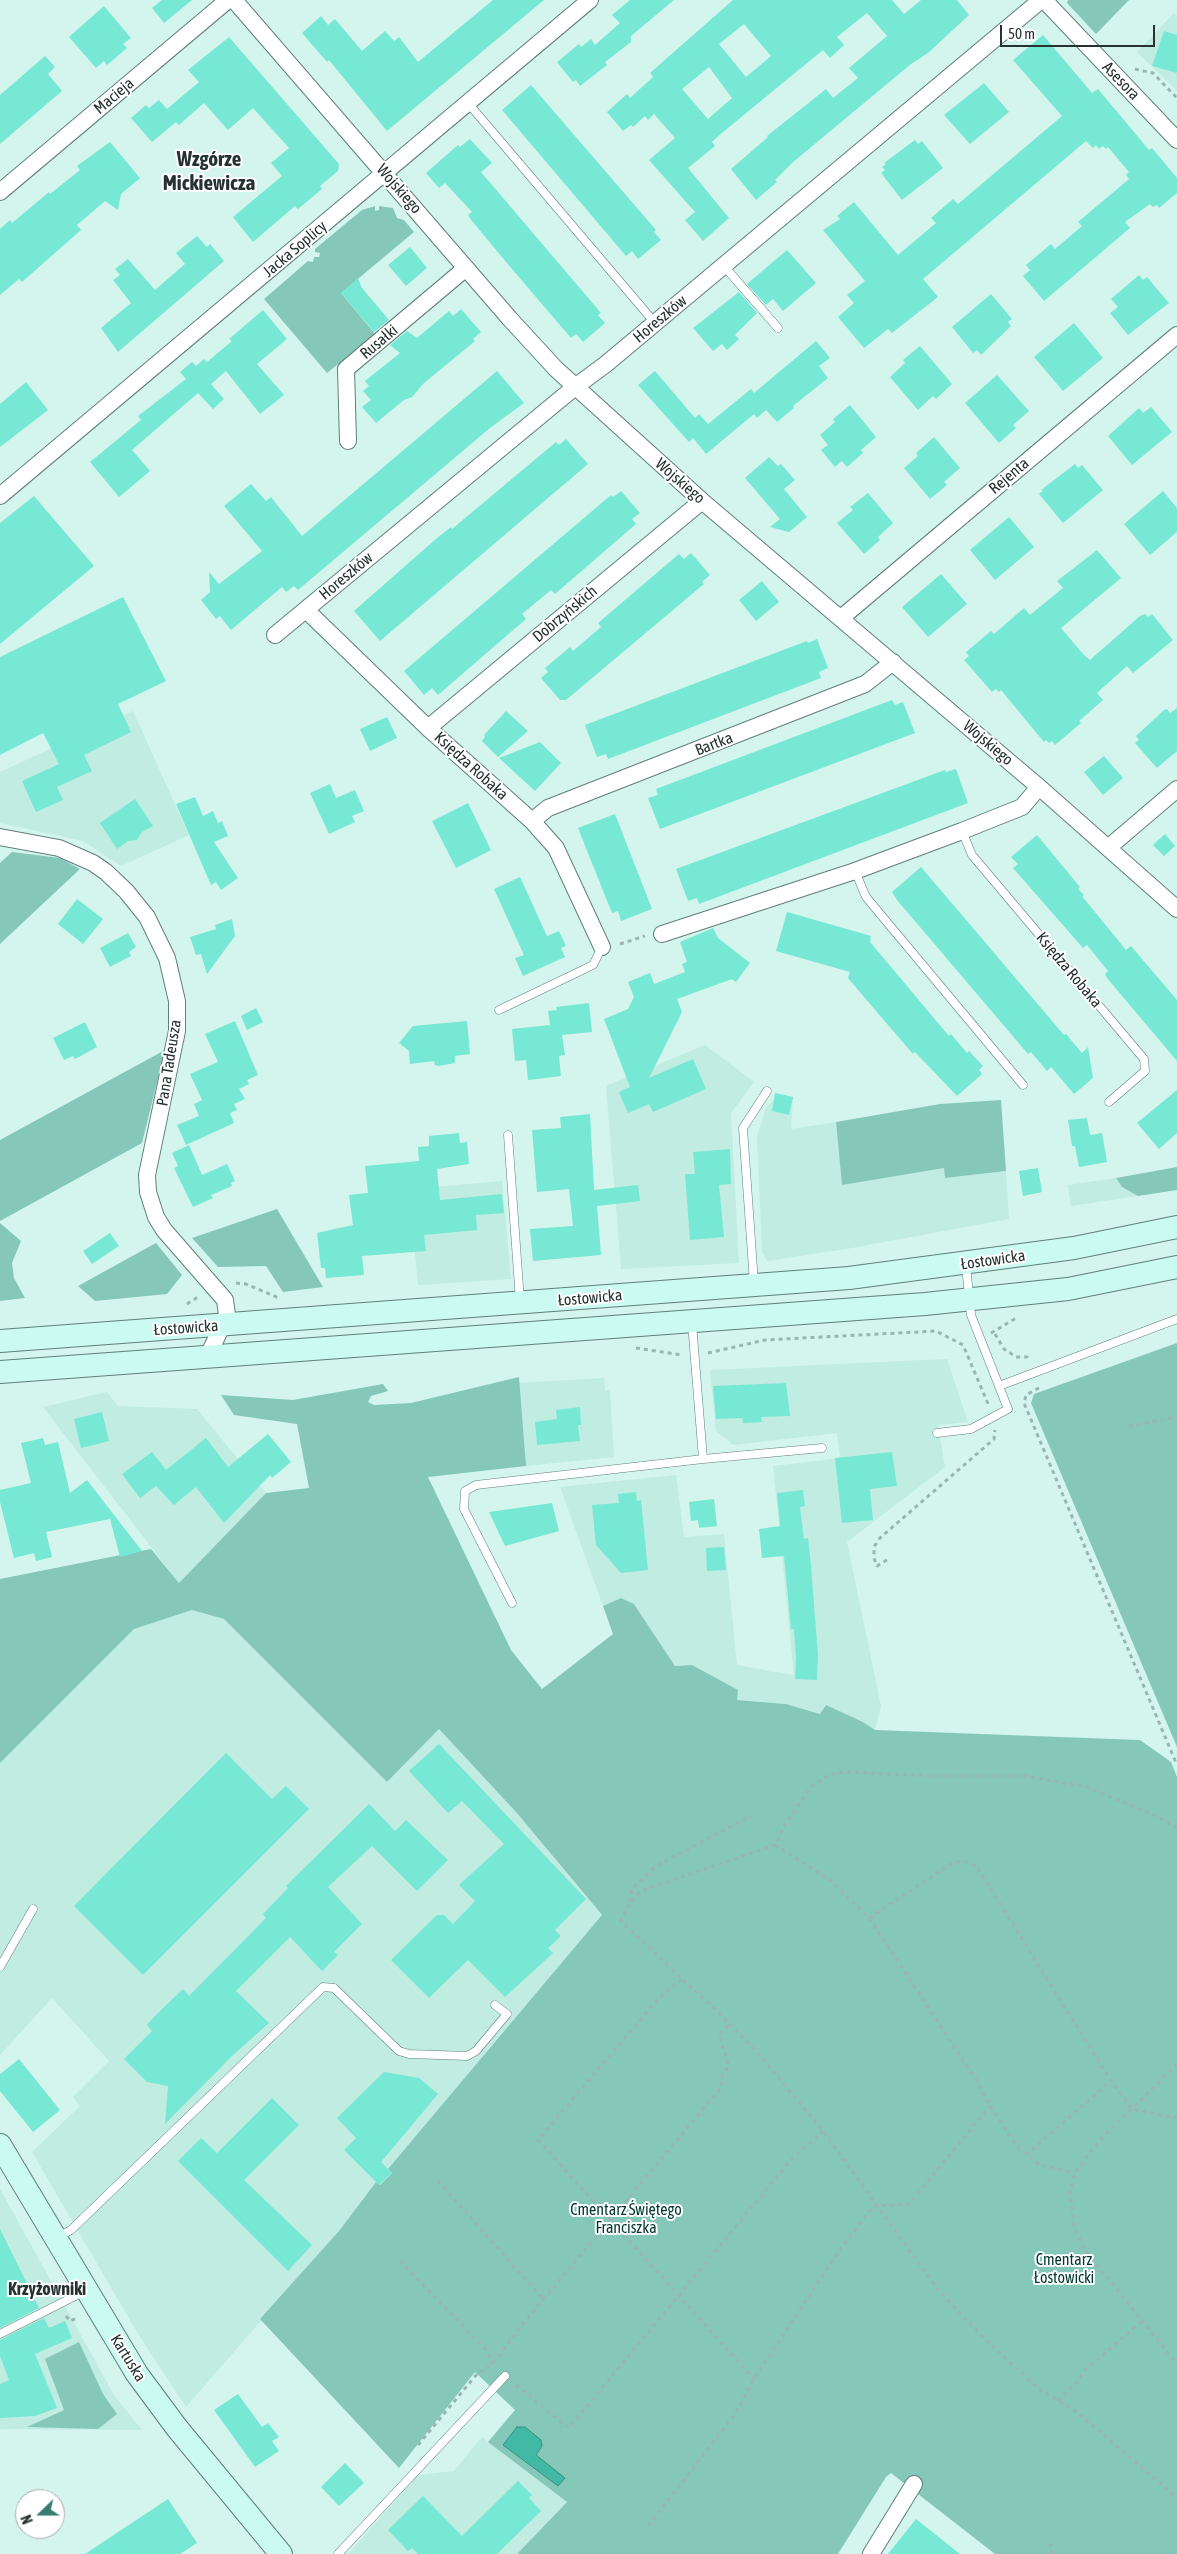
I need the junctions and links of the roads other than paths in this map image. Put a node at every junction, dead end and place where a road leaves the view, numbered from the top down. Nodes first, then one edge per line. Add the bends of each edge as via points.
1 (228, 0) edge
2 (234, 0) edge
3 (590, 0) edge
4 (1042, 0) edge
5 (468, 103) junction
6 (1177, 140) edge
7 (385, 173) junction
8 (0, 192) edge
9 (724, 266) junction
10 (466, 268) junction
11 (655, 323) junction
12 (778, 328) dead end
13 (1177, 335) edge
14 (575, 387) junction
15 (348, 441) dead end
16 (0, 496) edge
17 (702, 501) junction
18 (306, 610) junction
19 (841, 618) junction
20 (275, 634) dead end
21 (893, 662) junction
22 (428, 728) junction
23 (1039, 787) junction
24 (1177, 789) edge
25 (532, 821) junction
26 (962, 831) junction
27 (0, 837) edge
28 (1109, 847) junction
29 (855, 871) junction
30 (1177, 909) edge
31 (662, 934) road end
32 (602, 948) joint
33 (499, 1010) dead end
34 (1023, 1085) dead end
35 (767, 1091) dead end
36 (1110, 1102) dead end
37 (508, 1135) dead end
38 (1177, 1227) edge
39 (966, 1264) junction
40 (1177, 1267) edge
41 (754, 1285) junction
42 (969, 1300) junction
43 (521, 1304) junction
44 (1177, 1319) edge
45 (692, 1321) junction
46 (223, 1325) junction
47 (0, 1341) edge
48 (208, 1356) junction
49 (0, 1372) edge
50 (999, 1386) junction
51 (936, 1433) dead end
52 (822, 1448) dead end
53 (703, 1458) junction
54 (512, 1603) dead end
55 (33, 1909) dead end
56 (0, 1967) edge
57 (495, 2006) dead end
58 (0, 2145) edge
59 (56, 2238) junction
60 (87, 2290) junction
61 (0, 2334) edge
62 (505, 2376) road end
63 (914, 2484) dead end
64 (280, 2554) edge
65 (338, 2554) edge
66 (871, 2554) edge

1 - 8 street, Macieja
2 - 7 street, Wojskiego
3 - 5 street, Jacka Soplicy
4 - 6 street, Asesora
4 - 9 street, Horeszków
5 - 7 street, Jacka Soplicy
5 - 11 lane
7 - 10 street, Wojskiego
7 - 16 street, Jacka Soplicy
9 - 11 street, Horeszków
9 - 12 lane
10 - 14 street, Wojskiego
10 - 15 street, Rusałki via 346,369
11 - 14 street, Horeszków
13 - 19 street, Rejenta
14 - 17 street, Wojskiego
14 - 18 street, Horeszków
17 - 19 street, Wojskiego
17 - 22 street, Dobrzyńskich
18 - 20 street, Horeszków
18 - 22 street, Księdza Robaka
19 - 21 street, Wojskiego
21 - 23 street, Wojskiego
21 - 25 street, Bartka via 866,684 548,808
22 - 25 street, Księdza Robaka
23 - 26 street via 1022,807
23 - 28 street, Wojskiego
24 - 28 street
25 - 32 street, Księdza Robaka via 556,848
26 - 29 street
26 - 36 lane, Księdza Robaka via 972,855 1144,1059 1145,1071
27 - 46 street, Pana Tadeusza via 49,845 93,863 126,891 147,917 160,942 173,980 177,1031 147,1175 148,1192 164,1230 225,1300 227,1315
28 - 30 street, Wojskiego
29 - 31 street
29 - 34 lane via 866,897
32 - 33 lane via 593,965
35 - 41 lane via 743,1128
37 - 43 lane
38 - 39 main road, Łostowicka via 1074,1248
39 - 41 main road, Łostowicka
39 - 42 lane
40 - 42 main road, Łostowicka via 1068,1289
41 - 43 main road, Łostowicka
42 - 45 main road, Łostowicka
42 - 50 lane via 979,1338
43 - 46 main road, Łostowicka
44 - 50 lane
45 - 48 main road, Łostowicka
45 - 53 lane
46 - 47 main road, Łostowicka
46 - 48 street, Pana Tadeusza
48 - 49 main road, Łostowicka
50 - 51 lane via 1008,1409 971,1429
52 - 53 lane
53 - 54 lane via 476,1485 465,1491 464,1509
55 - 56 lane
57 - 59 lane via 507,2014 476,2051 467,2056 408,2054 399,2051 334,1988 323,1987 71,2230
58 - 59 main road, Kartuska
59 - 60 main road, Kartuska
60 - 61 lane
60 - 64 main road, Kartuska via 154,2398
62 - 65 lane
63 - 66 street

